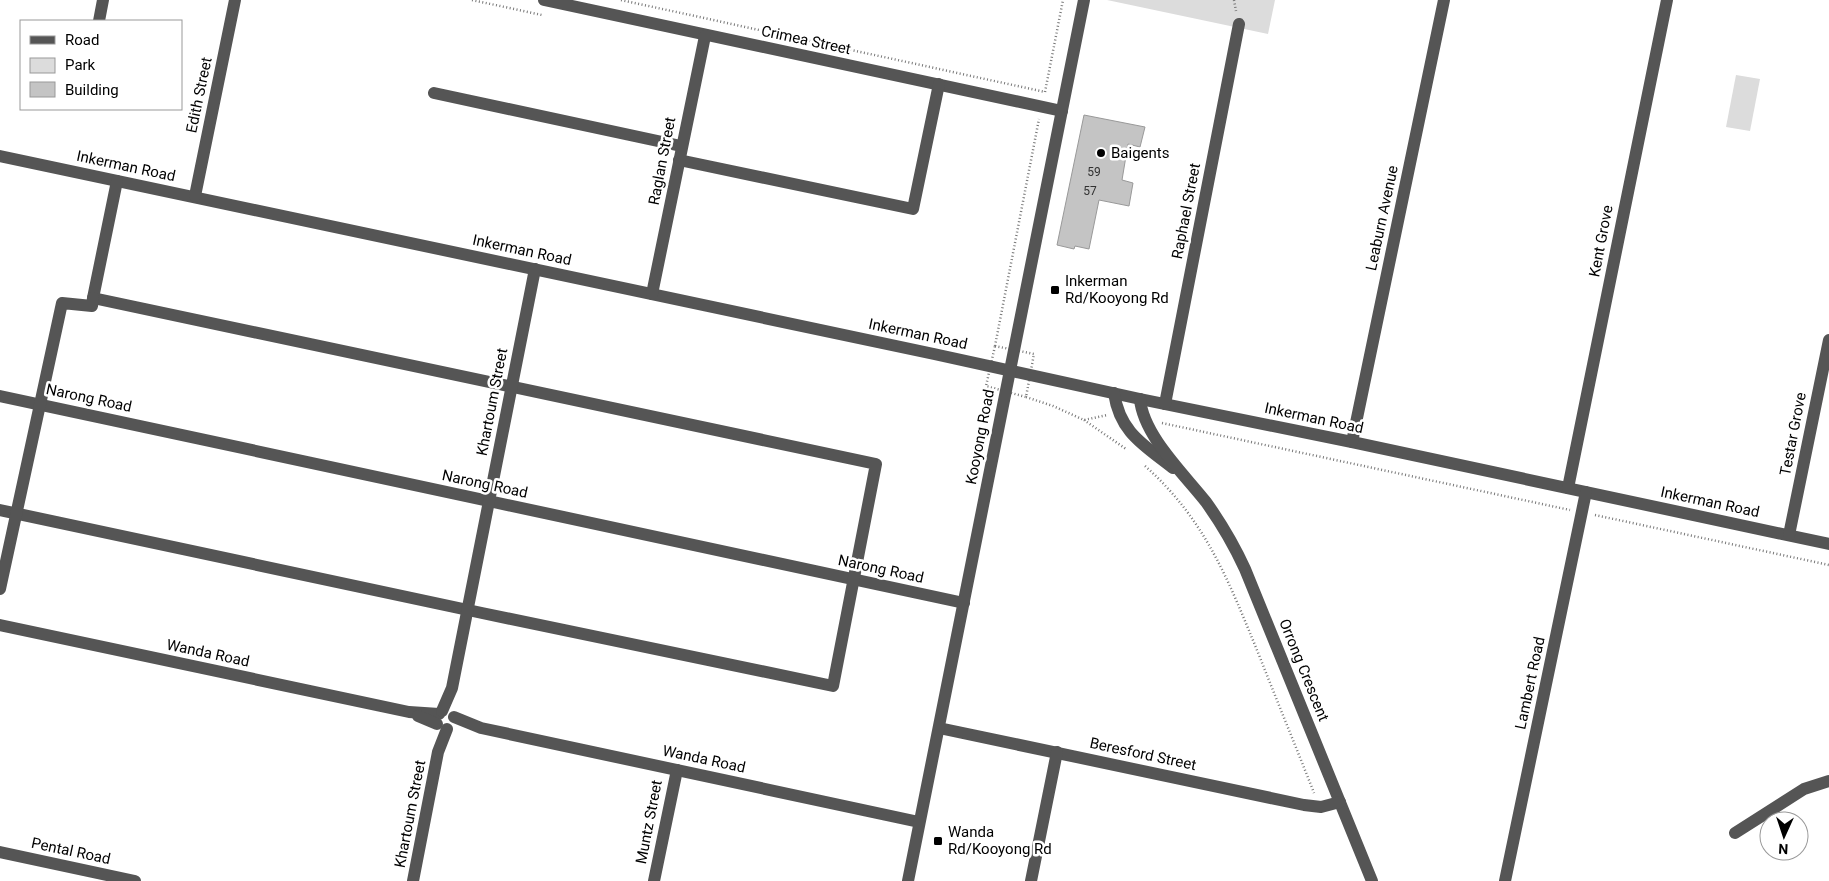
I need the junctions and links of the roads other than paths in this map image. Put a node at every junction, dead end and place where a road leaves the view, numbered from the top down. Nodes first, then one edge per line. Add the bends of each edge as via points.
1 (103, 0) edge
2 (235, 0) edge
3 (544, 0) edge
4 (1084, 0) edge
5 (1444, 0) edge
6 (1666, 0) edge
7 (578, 4) edge
8 (99, 20) edge
9 (1239, 24) dead end
10 (705, 36) junction
11 (939, 84) junction
12 (434, 93) dead end
13 (1062, 111) junction
14 (681, 146) junction
15 (0, 156) edge
16 (679, 160) junction
17 (117, 181) junction
18 (195, 196) junction
19 (535, 269) junction
20 (652, 294) junction
21 (93, 298) junction
22 (1829, 340) edge
23 (1010, 370) junction
24 (511, 386) junction
25 (1114, 394) junction
26 (0, 396) edge
27 (1140, 399) junction
28 (40, 404) junction
29 (1164, 404) junction
30 (1352, 442) junction
31 (1189, 480) junction
32 (1568, 488) junction
33 (1586, 492) junction
34 (489, 501) junction
35 (0, 510) edge
36 (15, 513) junction
37 (1789, 535) junction
38 (1829, 544) edge
39 (853, 580) junction
40 (0, 589) edge
41 (964, 603) junction
42 (467, 610) junction
43 (0, 625) edge
44 (445, 720) junction
45 (939, 728) junction
46 (1057, 752) junction
47 (676, 770) junction
48 (1829, 781) edge
49 (1340, 802) junction
50 (920, 822) junction
51 (1736, 833) dead end
52 (0, 852) edge
53 (135, 881) edge
54 (413, 881) edge
55 (654, 881) edge
56 (908, 881) edge
57 (1031, 881) edge
58 (1372, 881) edge
59 (1505, 881) edge

1 - 8 street
2 - 18 street, Edith Street
3 - 7 street, Crimea Street
4 - 13 street, Kooyong Road
5 - 30 street, Leaburn Avenue
6 - 32 street, Kent Grove
7 - 10 street, Crimea Street
9 - 29 street, Raphael Street
10 - 11 street, Crimea Street
10 - 14 street, Raglan Street
11 - 13 street, Crimea Street
11 - 16 street via 913,210
12 - 14 street
13 - 23 street, Kooyong Road
14 - 16 street, Raglan Street
15 - 17 street, Inkerman Road
16 - 20 street, Raglan Street
17 - 18 street, Inkerman Road
17 - 21 street
18 - 19 street, Inkerman Road
19 - 20 street, Inkerman Road
19 - 24 street, Khartoum Street
20 - 23 street, Inkerman Road
21 - 24 street
21 - 28 street via 92,306 62,303
22 - 37 street, Testar Grove
23 - 25 street, Inkerman Road
23 - 41 street, Kooyong Road
24 - 34 street, Khartoum Street
24 - 39 street via 876,464
25 - 27 street, Inkerman Road
25 - 31 street, Orrong Crescent via 1119,416 1132,434
26 - 28 street, Narong Road
27 - 29 street, Inkerman Road
27 - 31 street, Orrong Crescent via 1141,411 1154,436
28 - 34 street, Narong Road
28 - 36 street
29 - 30 street, Inkerman Road
30 - 32 street, Inkerman Road
31 - 49 street, Orrong Crescent via 1222,526 1245,569
32 - 33 street, Inkerman Road
33 - 37 street, Inkerman Road
33 - 59 street, Lambert Road
34 - 39 street, Narong Road
34 - 42 street, Khartoum Street
35 - 36 street
36 - 40 street
36 - 42 street
37 - 38 street, Inkerman Road
39 - 41 street, Narong Road
39 - 42 street via 833,686
41 - 45 street, Kooyong Road
42 - 44 street, Khartoum Street
43 - 44 street, Wanda Road
44 - 47 street, Wanda Road
44 - 54 street, Khartoum Street
45 - 46 street, Beresford Street
45 - 50 street, Kooyong Road
46 - 49 street, Beresford Street via 1321,807
46 - 57 street
47 - 50 street, Wanda Road
47 - 55 street, Muntz Street
48 - 51 street via 1804,789
49 - 58 street, Orrong Crescent
50 - 56 street, Kooyong Road
52 - 53 street, Pental Road

